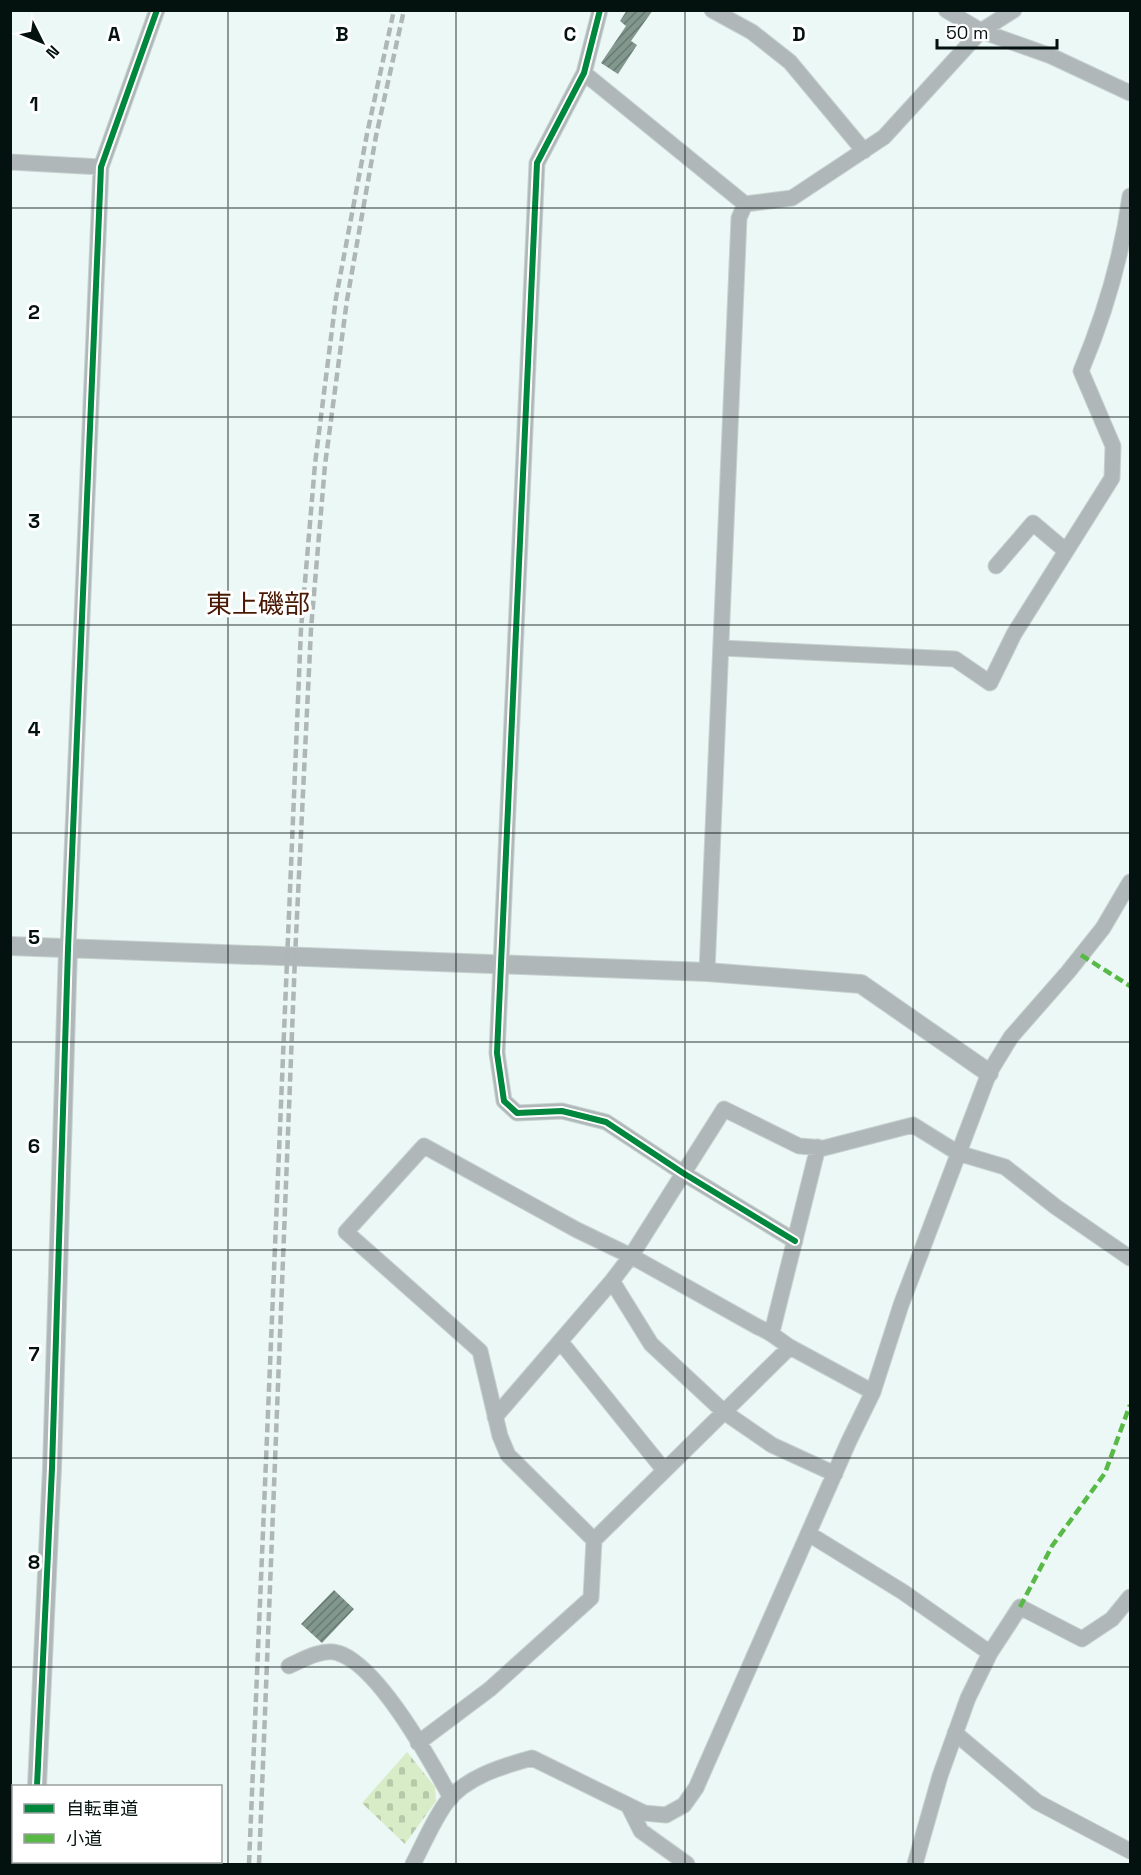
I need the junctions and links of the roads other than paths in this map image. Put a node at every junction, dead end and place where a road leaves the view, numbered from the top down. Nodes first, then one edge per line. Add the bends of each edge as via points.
1 (157, 10) edge
2 (600, 10) edge
3 (712, 10) edge
4 (946, 10) edge
5 (1014, 10) edge
6 (981, 31) junction
7 (584, 73) junction
8 (1131, 93) edge
9 (864, 151) junction
10 (10, 162) edge
11 (101, 167) junction
12 (1131, 196) edge
13 (745, 204) junction
14 (1066, 552) junction
15 (996, 566) dead end
16 (721, 648) junction
17 (1131, 882) edge
18 (10, 946) edge
19 (68, 949) junction
20 (501, 964) junction
21 (706, 972) junction
22 (989, 1073) junction
23 (818, 1147) junction
24 (958, 1153) junction
25 (683, 1173) junction
26 (795, 1240) junction
27 (631, 1256) junction
28 (1131, 1258) edge
29 (612, 1281) junction
30 (772, 1332) junction
31 (560, 1341) junction
32 (790, 1347) junction
33 (873, 1392) junction
34 (724, 1412) junction
35 (495, 1417) junction
36 (664, 1470) junction
37 (835, 1474) junction
38 (808, 1534) junction
39 (594, 1540) junction
40 (1131, 1597) edge
41 (990, 1653) junction
42 (289, 1666) dead end
43 (955, 1733) junction
44 (418, 1743) junction
45 (37, 1785) edge
46 (451, 1798) junction
47 (628, 1805) junction
48 (1131, 1851) edge
49 (413, 1864) edge
50 (687, 1864) edge
51 (915, 1864) edge

1 - 11 street
2 - 7 street
3 - 9 street via 752,32 790,62
4 - 6 street
5 - 6 street
6 - 8 street via 1051,56
6 - 9 street via 884,137
7 - 13 street
7 - 20 street via 537,163
9 - 13 street via 792,198
10 - 11 street
11 - 19 street
12 - 14 street via 1097,331 1081,371 1113,446 1112,478
13 - 16 street via 739,218
14 - 15 street via 1033,523
14 - 16 street via 1014,634 990,683 955,659
16 - 21 street
17 - 22 street via 1103,928 1011,1037
18 - 19 street
19 - 20 street
19 - 45 street via 52,1468
20 - 21 street
20 - 25 street via 496,1053 504,1101 517,1113 562,1111 606,1122
21 - 22 street via 861,984
22 - 24 street
23 - 24 street via 913,1125
23 - 25 street via 799,1146 724,1109
23 - 26 street
24 - 28 street via 1005,1167
24 - 33 street
25 - 26 street
25 - 27 street
26 - 30 street
27 - 29 street
27 - 30 street
27 - 35 street via 424,1146 346,1232 480,1351
29 - 31 street
29 - 34 street via 651,1344
30 - 32 street
31 - 35 street
31 - 36 street
32 - 33 street
32 - 34 street
33 - 37 street
34 - 36 street
34 - 37 street via 772,1445
35 - 39 street via 508,1455
36 - 39 street
37 - 38 street
38 - 41 street via 903,1592
38 - 47 street via 696,1788 684,1805 666,1815 644,1813
39 - 44 street via 591,1598 490,1689
40 - 41 street via 1112,1619 1082,1640 1020,1607
41 - 43 street
42 - 44 street via 318,1654 336,1652 357,1663
43 - 48 street via 1037,1802
43 - 51 street
44 - 46 street
46 - 47 street via 467,1784 503,1766 532,1758
46 - 49 street
47 - 50 street via 641,1831

